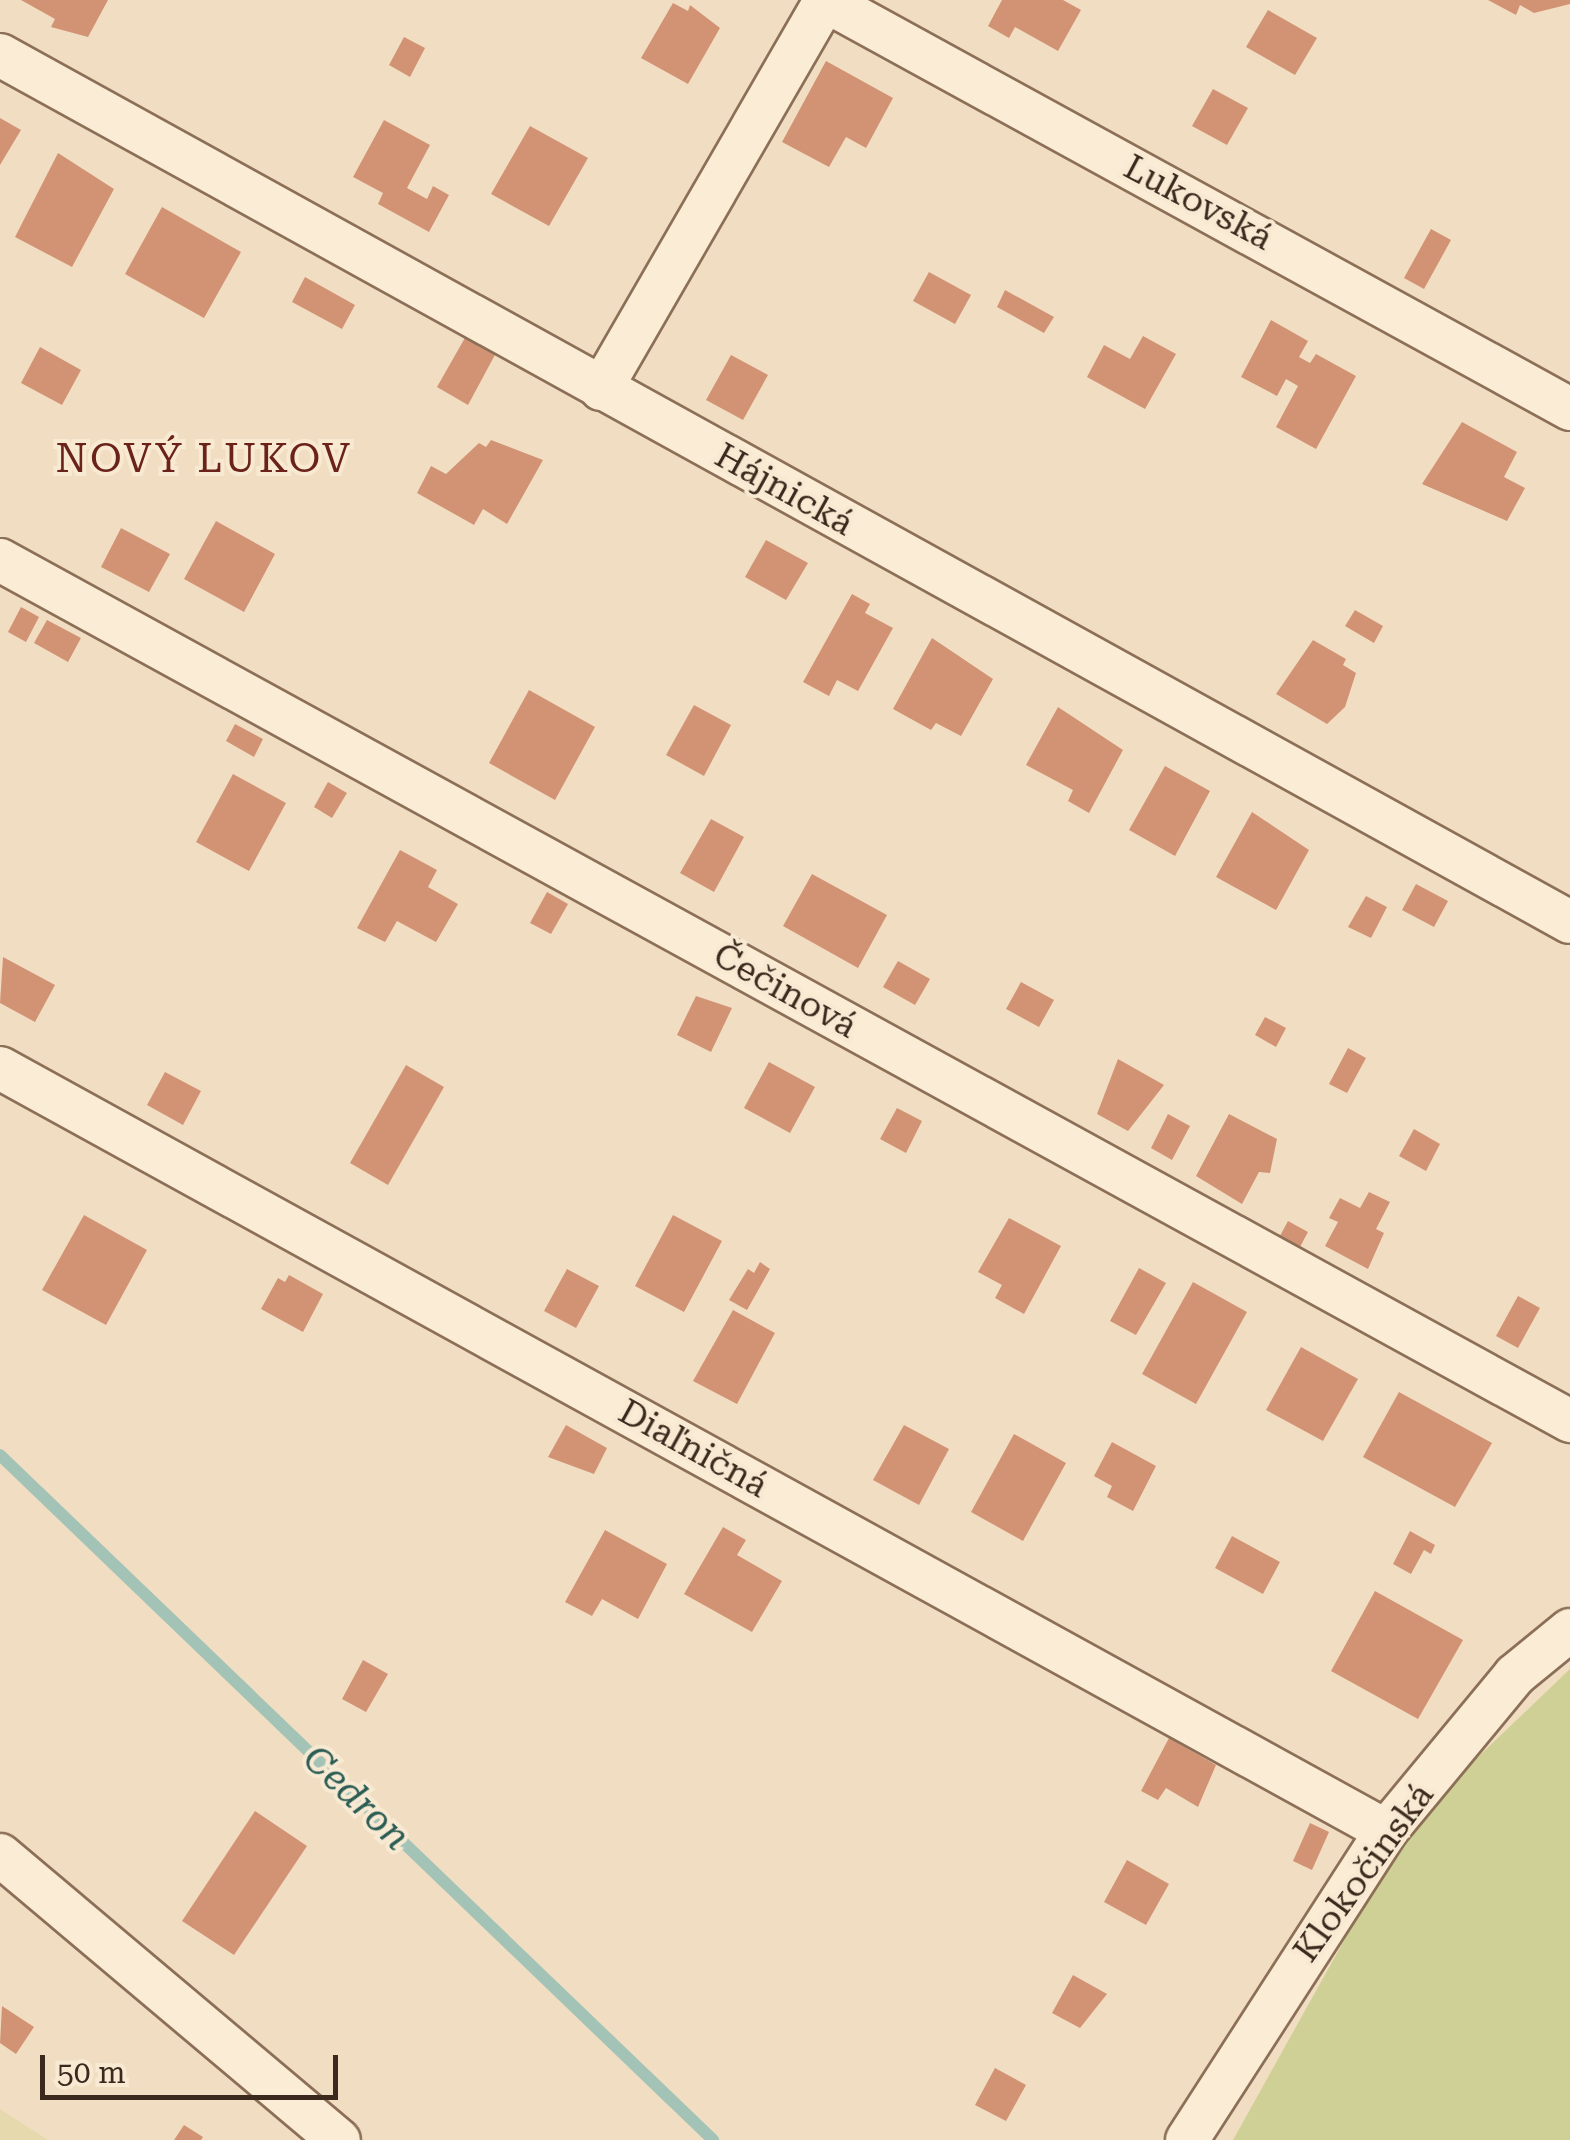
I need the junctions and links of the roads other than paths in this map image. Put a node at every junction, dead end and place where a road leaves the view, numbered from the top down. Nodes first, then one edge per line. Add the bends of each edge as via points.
1 (824, 0) edge
2 (0, 55) edge
3 (601, 388) junction
4 (1570, 409) edge
5 (0, 560) edge
6 (1570, 922) edge
7 (0, 1068) edge
8 (1570, 1422) edge
9 (1570, 1630) edge
10 (1386, 1831) junction
11 (0, 1855) edge
12 (339, 2140) edge
13 (1187, 2140) edge

1 - 3 street
1 - 4 street, Lukovská
2 - 3 street, Hájnická
3 - 6 street, Hájnická
5 - 8 street, Čečinová
7 - 10 street, Diaľničná
9 - 10 street, Klokočinská via 1515,1675
10 - 13 street, Klokočinská
11 - 12 street

